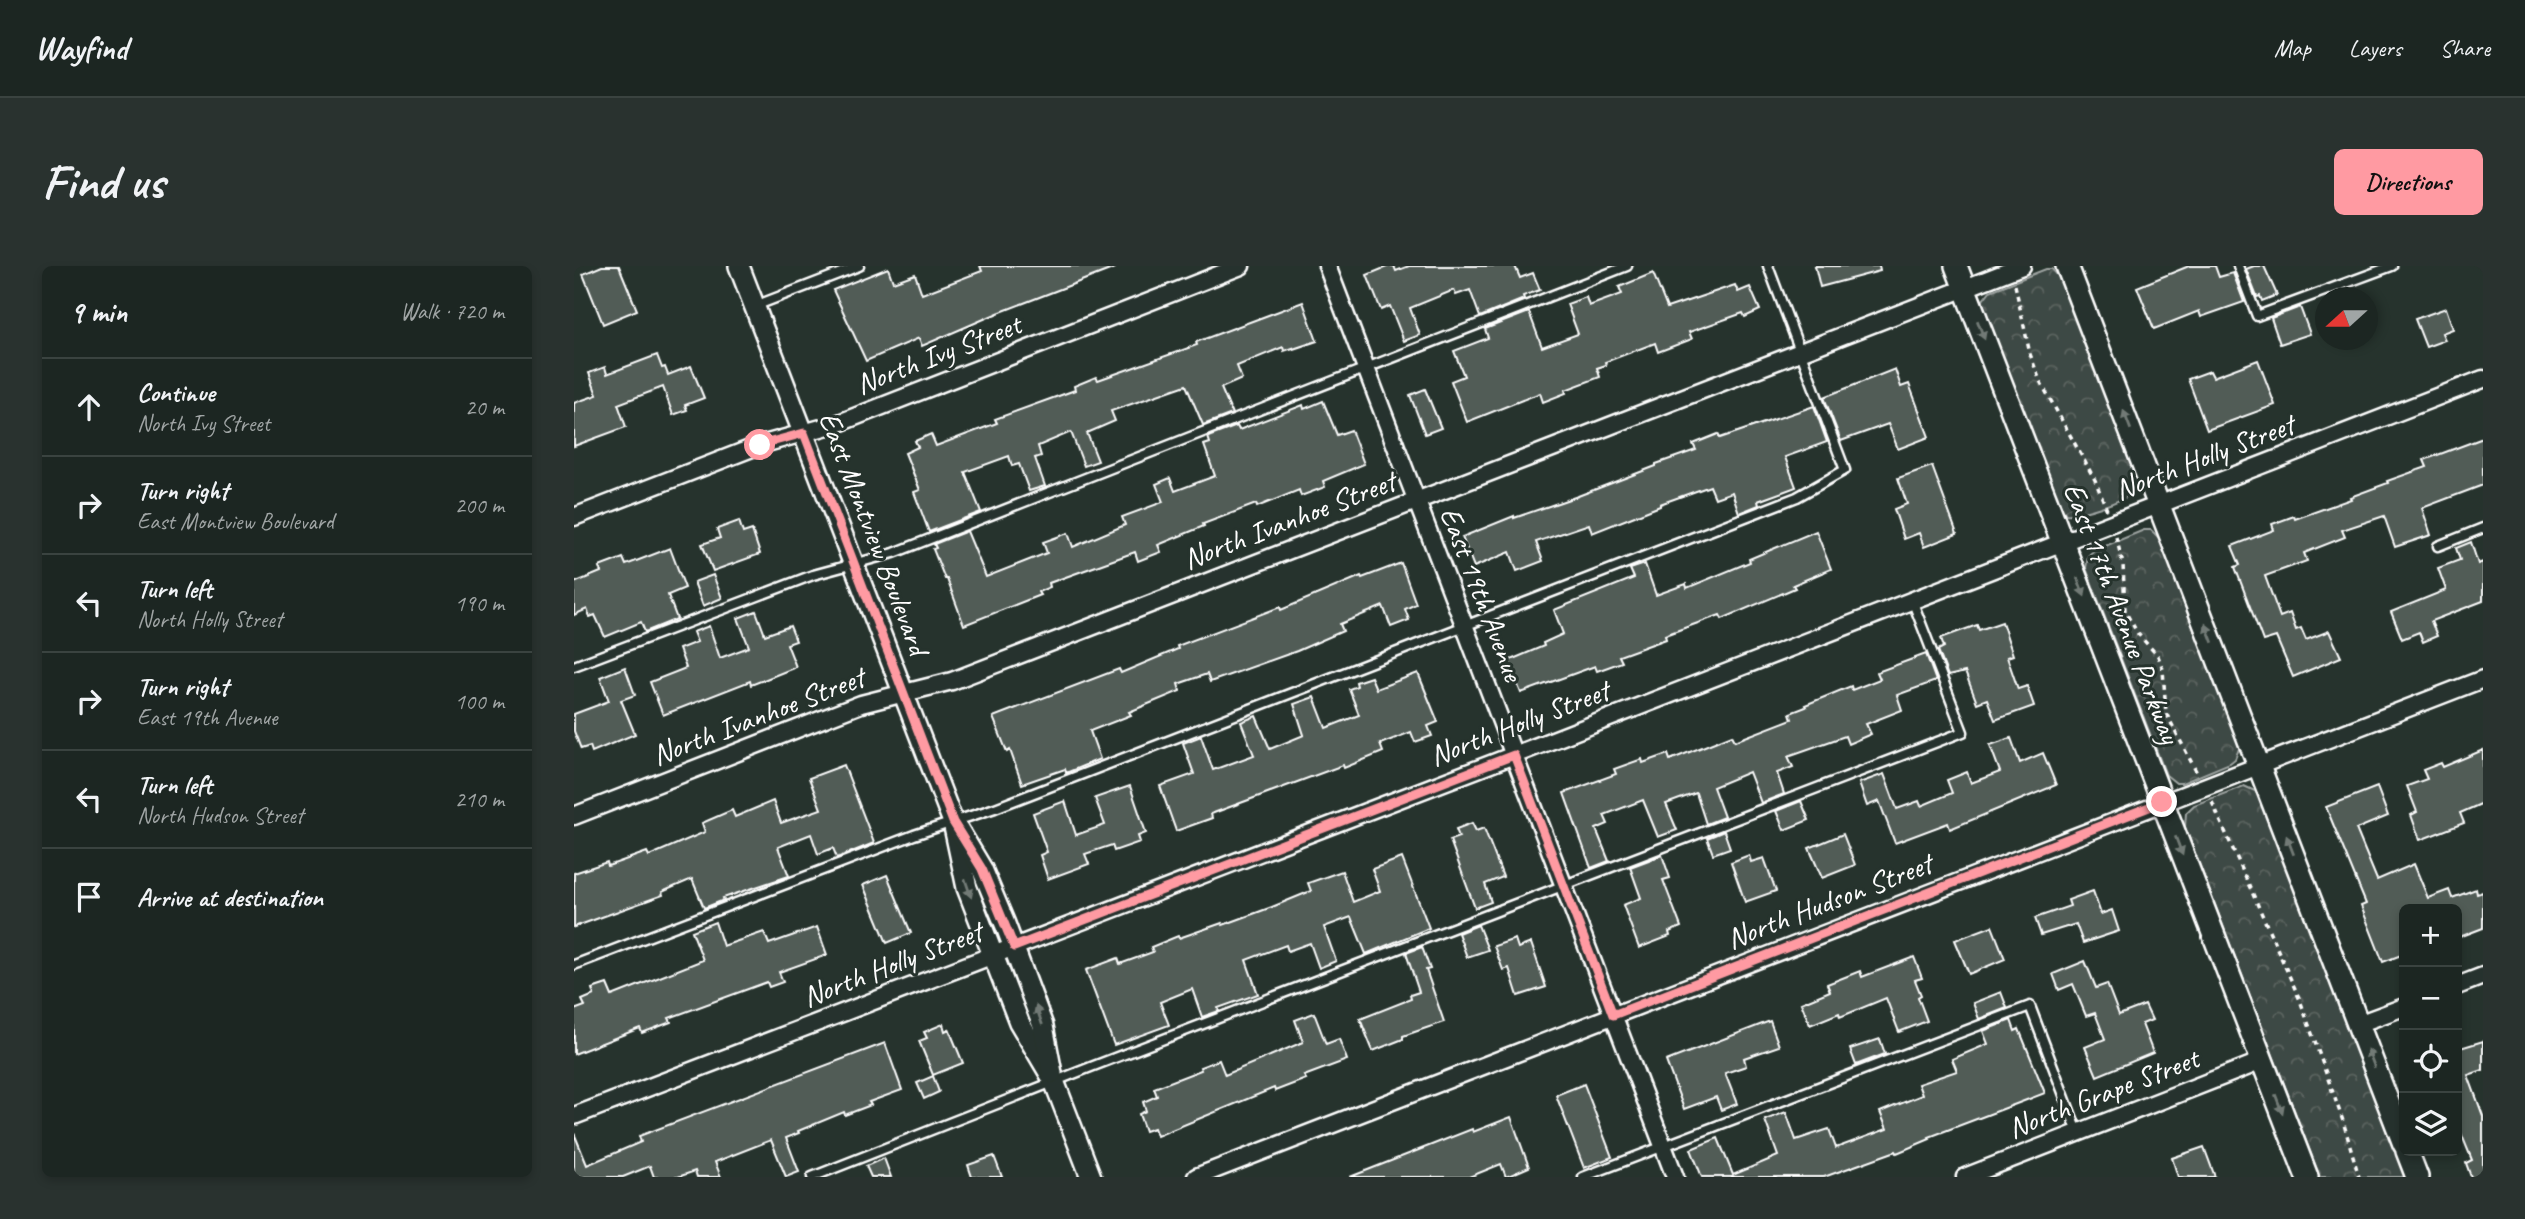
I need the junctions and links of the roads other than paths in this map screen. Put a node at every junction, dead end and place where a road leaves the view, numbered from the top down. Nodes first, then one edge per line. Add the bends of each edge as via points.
1 (739, 266) edge
2 (859, 266) edge
3 (1241, 266) edge
4 (1327, 266) edge
5 (1627, 266) edge
6 (1768, 266) edge
7 (1956, 266) edge
8 (2067, 266) edge
9 (2238, 266) edge
10 (2392, 266) edge
11 (2017, 268) edge
12 (1965, 289) junction
13 (755, 306) junction
14 (1800, 351) junction
15 (1366, 368) junction
16 (2483, 379) edge
17 (804, 433) junction
18 (1416, 501) junction
19 (2160, 504) junction
20 (574, 517) edge
21 (2483, 528) edge
22 (2063, 541) junction
23 (2438, 545) dead end
24 (854, 564) junction
25 (1912, 600) junction
26 (1465, 625) junction
27 (574, 666) edge
28 (2483, 679) edge
29 (904, 694) junction
30 (1514, 755) junction
31 (2259, 764) junction
32 (2162, 802) junction
33 (574, 816) edge
34 (953, 822) junction
35 (1564, 884) junction
36 (1014, 947) junction
37 (993, 955) junction
38 (574, 965) edge
39 (2483, 976) edge
40 (2462, 984) edge
41 (2399, 1009) edge
42 (1613, 1015) junction
43 (2358, 1024) junction
44 (2262, 1061) junction
45 (1054, 1081) junction
46 (574, 1116) edge
47 (2399, 1131) edge
48 (2078, 1132) junction
49 (1663, 1146) junction
50 (2409, 1156) edge
51 (812, 1177) edge
52 (1091, 1177) edge
53 (1196, 1177) edge
54 (1583, 1177) edge
55 (1675, 1177) edge
56 (1965, 1177) edge
57 (2307, 1177) edge
58 (2417, 1177) edge

1 - 13 street, East Montview Boulevard
2 - 13 lane
3 - 17 street, North Ivy Street
4 - 15 street, East 19th Avenue
5 - 15 lane
6 - 14 lane
7 - 12 main road, East 17th Avenue Parkway
19 -> 8 main road
9 - 10 lane via 2257,316
11 - 12 street, North Ivanhoe Street
12 - 14 street, North Ivanhoe Street
12 -> 22 main road, East 17th Avenue Parkway
13 - 17 street, East Montview Boulevard
14 - 18 street, North Ivanhoe Street
14 - 26 lane via 1845,470 1797,497
15 - 18 street, East 19th Avenue
15 - 24 lane via 894,553
16 - 19 street, North Holly Street
17 - 20 street, North Ivy Street via 760,445
17 - 24 street, East Montview Boulevard
18 - 26 street, East 19th Avenue
18 - 29 street, North Ivanhoe Street via 952,681
19 - 22 street, North Holly Street
31 -> 19 main road
21 - 23 lane
22 - 25 street, North Holly Street
22 -> 32 main road, East 17th Avenue Parkway
24 - 27 lane via 813,575
24 - 29 street, East Montview Boulevard
25 - 30 street, North Holly Street
25 - 35 lane via 1963,732
26 - 30 street, East 19th Avenue
26 - 34 lane
28 - 31 street, North Hudson Street
29 - 33 street, North Ivanhoe Street via 861,704
29 - 34 street, East Montview Boulevard
30 - 35 street, East 19th Avenue
30 - 36 street, North Holly Street
31 - 32 street, North Hudson Street
43 -> 31 main road
32 - 42 street, North Hudson Street
32 -> 44 main road, East 17th Avenue Parkway
34 - 36 street, East Montview Boulevard via 982,869
34 -> 37 street, East Montview Boulevard via 964,878
34 - 38 lane
35 - 42 street, East 19th Avenue
35 - 45 lane
36 - 37 street, North Holly Street
45 -> 36 street, East Montview Boulevard via 1043,1026
37 - 45 street, East Montview Boulevard via 1024,1034
37 - 46 street, North Holly Street
39 - 40 street
41 - 43 street
42 - 49 street, East 19th Avenue
42 - 53 street, North Hudson Street
47 -> 43 main road
44 - 48 street, North Grape Street
44 -> 57 main road, East 17th Avenue Parkway
45 - 51 lane
45 - 52 street, East Montview Boulevard
48 - 49 lane via 2029,1006
48 - 56 street, North Grape Street
49 - 54 lane
49 - 55 street, East 19th Avenue
50 - 58 main road

